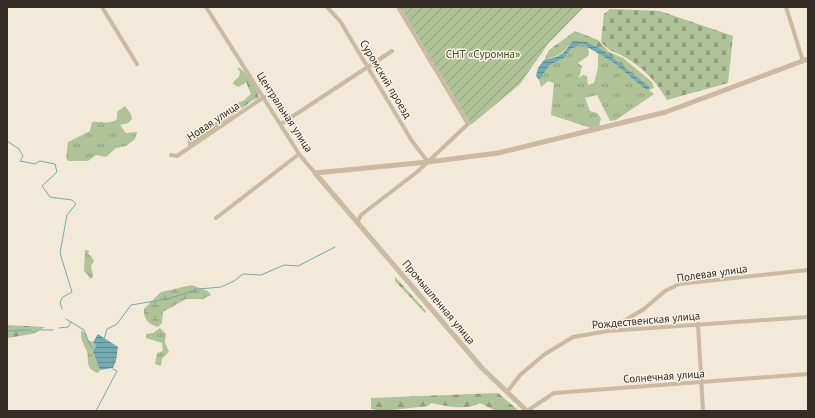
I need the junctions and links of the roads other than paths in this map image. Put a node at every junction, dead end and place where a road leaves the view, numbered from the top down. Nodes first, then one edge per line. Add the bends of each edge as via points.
1 (102, 7) edge
2 (206, 7) edge
3 (327, 7) edge
4 (398, 7) edge
5 (786, 7) edge
6 (392, 51) dead end
7 (805, 60) edge
8 (136, 64) dead end
9 (368, 65) junction
10 (264, 97) junction
11 (281, 124) junction
12 (299, 154) junction
13 (172, 155) dead end
14 (428, 162) junction
15 (315, 173) junction
16 (216, 218) dead end
17 (357, 223) junction
18 (808, 270) edge
19 (808, 317) edge
20 (698, 324) junction
21 (608, 331) junction
22 (808, 374) edge
23 (703, 382) junction
24 (507, 392) junction
25 (527, 411) edge
26 (704, 411) edge

1 - 8 street
2 - 10 street, Центральная улица
3 - 9 street, Суромский проезд via 340,21
4 - 14 street via 468,124
5 - 7 street
6 - 9 street
7 - 14 street via 666,112 498,153
9 - 11 street
9 - 14 street, Суромский проезд via 412,141
10 - 11 street, Центральная улица
10 - 13 street, Новая улица via 177,156
11 - 12 street, Центральная улица
12 - 15 street, Центральная улица
12 - 16 street
14 - 15 street
14 - 17 street via 361,215
15 - 17 street, Центральная улица
17 - 24 street, Промышленная улица via 482,368
18 - 21 street, Полевая улица via 679,284
19 - 20 street, Рождественская улица
20 - 21 street, Рождественская улица
20 - 23 street
21 - 24 street, Рождественская улица via 568,340 520,375
22 - 23 street, Солнечная улица
23 - 25 street, Солнечная улица via 554,393
23 - 26 street
24 - 25 street, Промышленная улица

